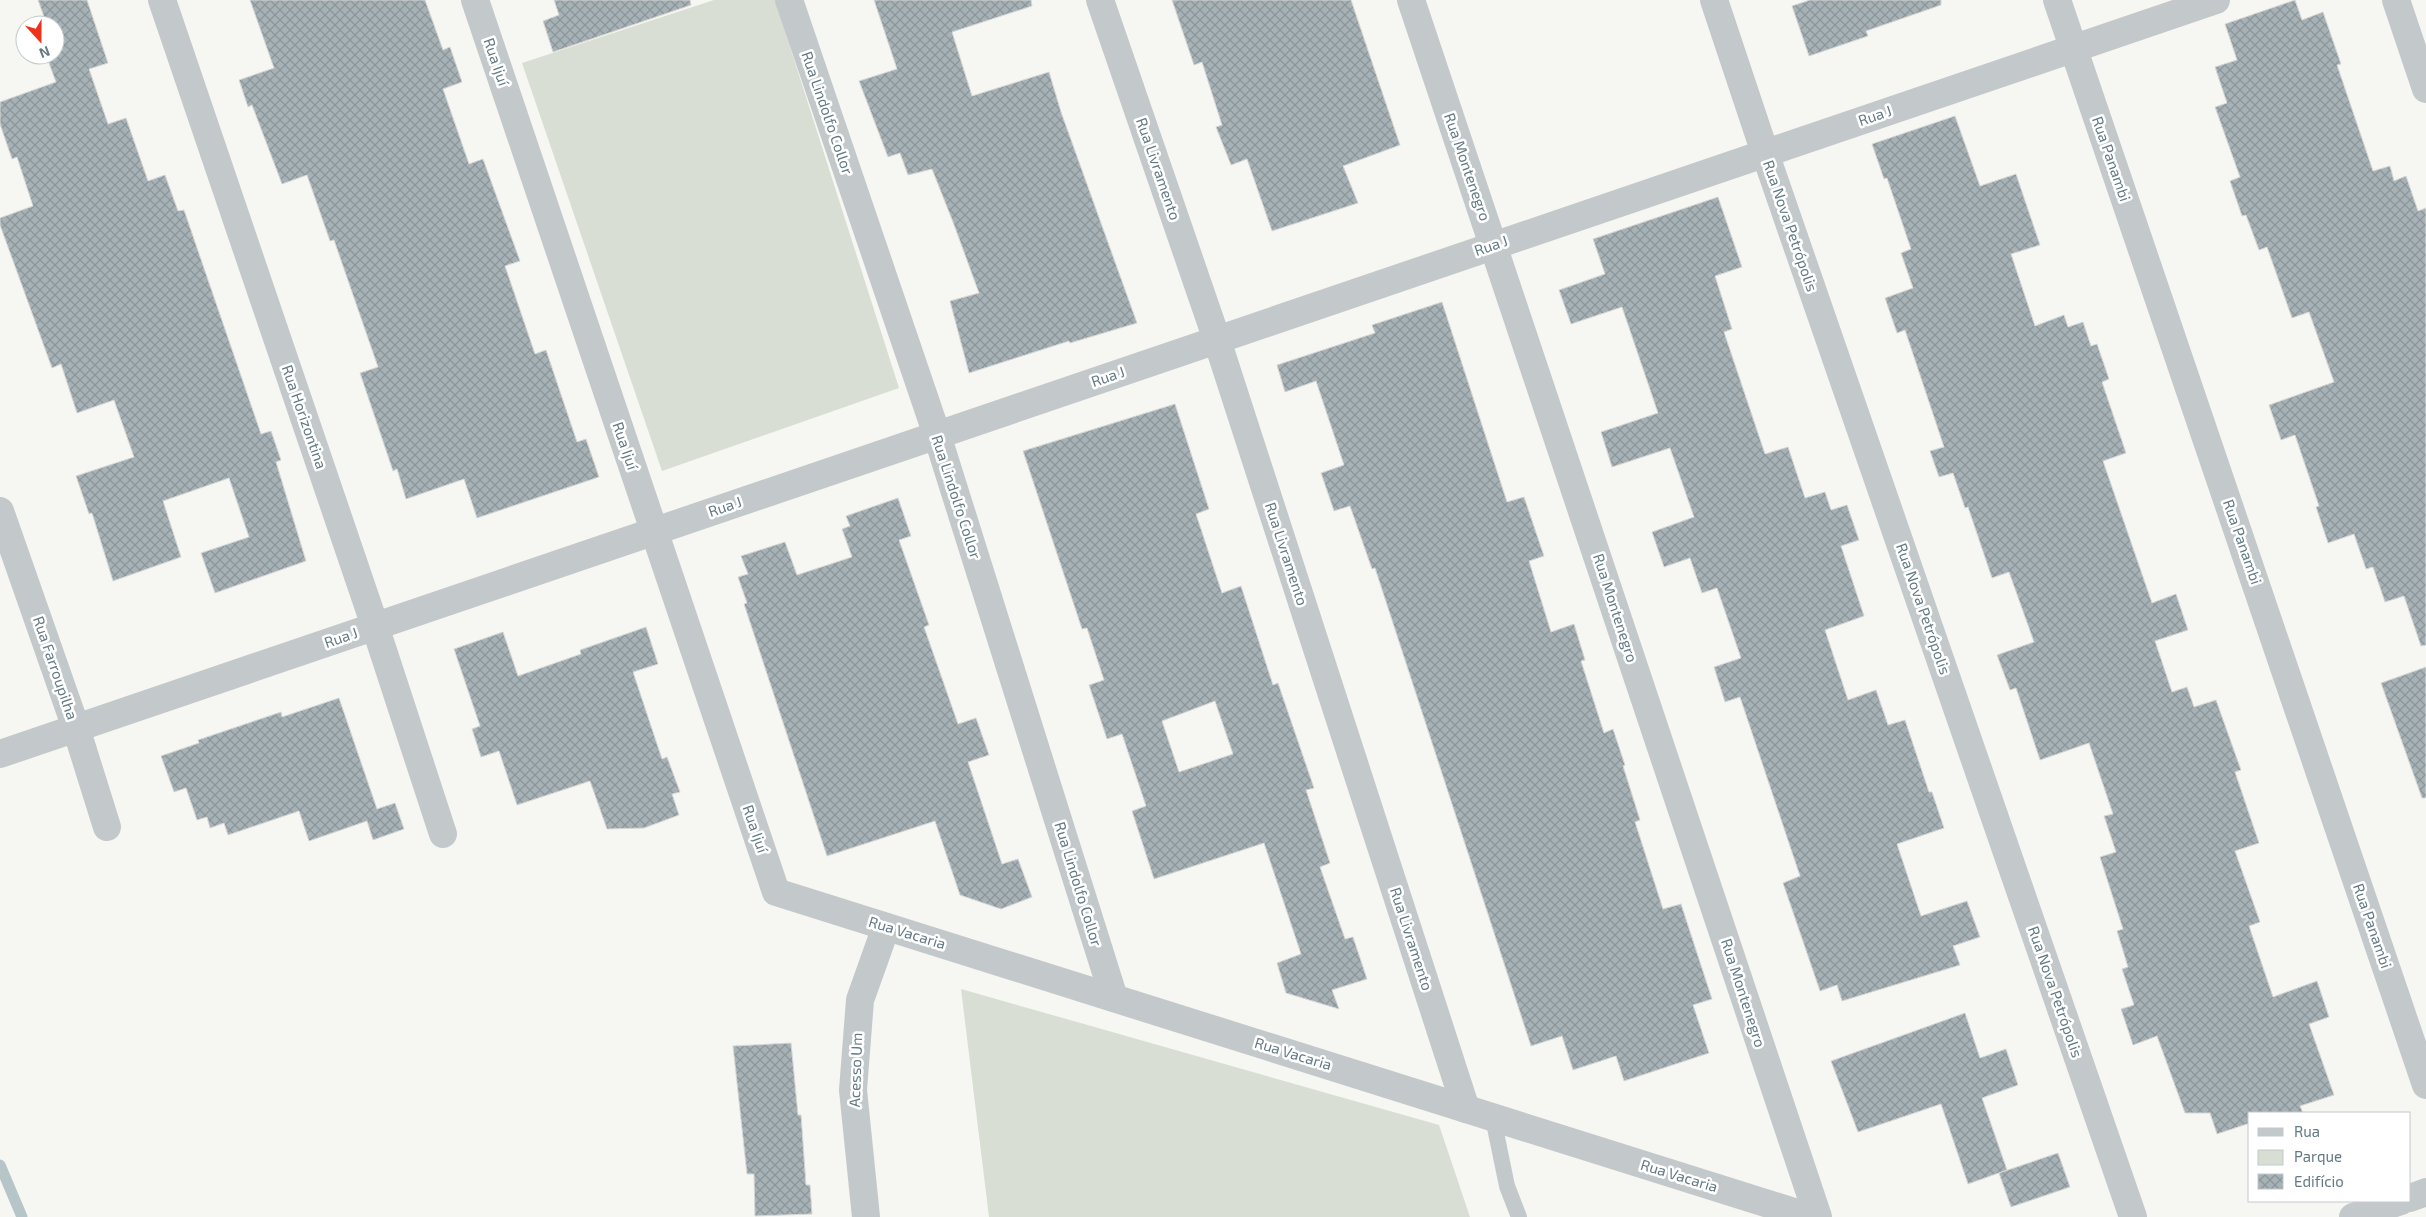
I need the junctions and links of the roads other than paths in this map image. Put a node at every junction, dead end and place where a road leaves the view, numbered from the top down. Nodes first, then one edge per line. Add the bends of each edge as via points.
1 (162, 0) edge
2 (475, 0) edge
3 (789, 0) edge
4 (1100, 0) edge
5 (1411, 0) edge
6 (1714, 0) edge
7 (2057, 0) edge
8 (2216, 0) edge
9 (2396, 0) edge
10 (2074, 48) junction
11 (2426, 88) edge
12 (1765, 154) junction
13 (1494, 245) junction
14 (1217, 340) junction
15 (937, 435) junction
16 (0, 511) edge
17 (654, 532) junction
18 (375, 626) junction
19 (76, 728) junction
20 (0, 754) edge
21 (107, 827) dead end
22 (443, 834) dead end
23 (776, 892) joint
24 (886, 927) junction
25 (1114, 998) junction
26 (2426, 1084) edge
27 (1466, 1109) junction
28 (1493, 1118) junction
29 (2426, 1192) edge
30 (2411, 1198) edge
31 (2398, 1202) edge
32 (1765, 1210) edge
33 (866, 1217) edge
34 (1518, 1217) edge
35 (1810, 1217) edge
36 (1818, 1217) edge
37 (2134, 1217) edge
38 (2353, 1217) edge

1 - 18 street, Rua Horizontina
2 - 17 street, Rua Ijuí
3 - 15 street, Rua Lindolfo Collor
4 - 14 street, Rua Livramento
5 - 13 street, Rua Montenegro
6 - 12 street, Rua Nova Petrópolis
7 - 10 street, Rua Panambi
8 - 10 street, Rua J
9 - 11 street
10 - 12 street, Rua J
10 - 26 street, Rua Panambi
12 - 13 street, Rua J
12 - 37 street, Rua Nova Petrópolis
13 - 14 street, Rua J
13 - 36 street, Rua Montenegro
14 - 15 street, Rua J
14 - 27 street, Rua Livramento
15 - 17 street, Rua J
15 - 25 street, Rua Lindolfo Collor
16 - 19 street, Rua Farroupilha
17 - 18 street, Rua J
17 - 23 street, Rua Ijuí
18 - 19 street, Rua J
18 - 22 street, Rua Horizontina
19 - 20 street, Rua J
19 - 21 street, Rua Farroupilha
23 - 24 street, Rua Vacaria
24 - 25 street, Rua Vacaria
24 - 33 street, Acesso Um via 860,1000 853,1090
25 - 27 street, Rua Vacaria
27 - 28 street, Rua Vacaria
28 - 32 street, Rua Vacaria
28 - 34 lane via 1507,1186
29 - 30 street
31 - 38 street
32 - 35 street, Rua Vacaria

